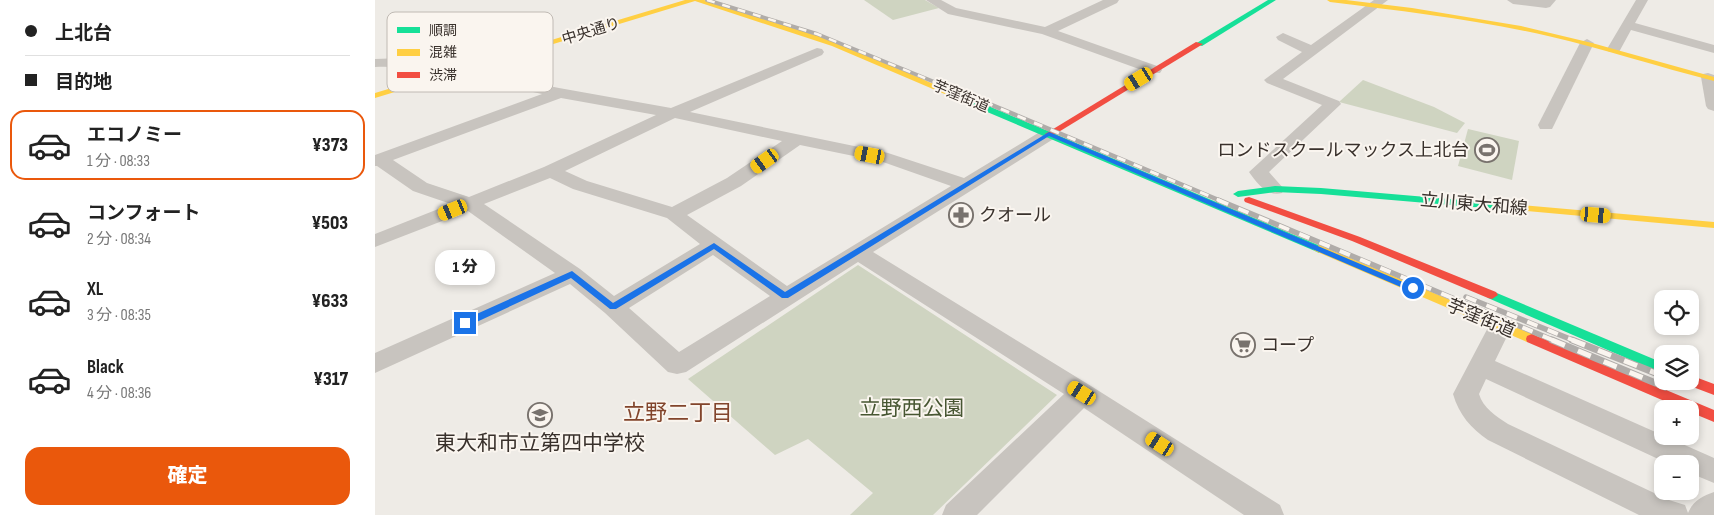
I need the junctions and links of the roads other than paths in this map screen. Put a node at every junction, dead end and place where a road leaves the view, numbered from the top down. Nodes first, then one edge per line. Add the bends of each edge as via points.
1 (693, 0) edge
2 (697, 0) edge
3 (730, 0) edge
4 (933, 0) edge
5 (1113, 0) edge
6 (1273, 0) edge
7 (1330, 0) edge
8 (1513, 0) edge
9 (1550, 0) edge
10 (1642, 0) edge
11 (1378, 3) edge
12 (1628, 25) junction
13 (1046, 31) junction
14 (1283, 37) dead end
15 (553, 42) edge
16 (1587, 43) junction
17 (1714, 47) edge
18 (1614, 49) junction
19 (1312, 51) junction
20 (817, 52) dead end
21 (890, 55) dead end
22 (1155, 70) junction
23 (1711, 78) edge
24 (388, 92) edge
25 (553, 92) edge
26 (559, 93) junction
27 (375, 96) edge
28 (1714, 106) edge
29 (673, 113) junction
30 (1546, 124) dead end
31 (1055, 127) junction
32 (1081, 133) dead end
33 (795, 140) junction
34 (377, 160) edge
35 (550, 171) junction
36 (965, 185) junction
37 (1275, 189) junction
38 (1230, 194) junction
39 (469, 203) junction
40 (1220, 207) junction
41 (674, 214) junction
42 (1714, 225) edge
43 (375, 241) edge
44 (714, 245) junction
45 (858, 252) junction
46 (572, 274) junction
47 (785, 296) junction
48 (613, 307) junction
49 (1500, 326) junction
50 (375, 364) edge
51 (1480, 365) junction
52 (1654, 365) edge
53 (1699, 384) edge
54 (1695, 390) edge
55 (1714, 390) edge
56 (1082, 393) junction
57 (1714, 405) edge
58 (1714, 416) edge
59 (1714, 471) edge
60 (1714, 504) edge
61 (957, 515) edge
62 (1269, 515) edge
63 (1674, 515) edge
64 (1702, 515) edge

1 - 15 main road, 中央通り
2 - 31 main road, 芋窪街道 via 835,44
3 - 21 main road
4 - 13 street via 953,11
5 - 13 street
6 - 22 main road
7 - 11 main road
8 - 9 street via 1547,4
10 - 12 street
11 - 16 main road
11 - 19 street
12 - 17 street
12 - 18 street
13 - 22 street
14 - 19 street
16 - 18 main road
16 - 30 street
18 - 23 main road
19 - 37 street via 1272,80 1333,104 1258,172
20 - 29 street
22 - 31 main road
23 - 28 street
24 - 27 main road, 中央通り
25 - 26 street
26 - 29 street
26 - 34 street
29 - 33 street
29 - 35 street
31 - 32 main road, 芋窪街道
31 - 36 street
31 - 40 main road, 芋窪街道
33 - 36 street via 888,158
33 - 41 street via 734,182
34 - 39 street via 420,187
35 - 39 street
35 - 41 street via 580,185
36 - 45 street
37 - 38 main road, 立川東大和線
37 - 42 main road, 立川東大和線
38 - 40 main road
38 - 52 main road, 芋窪街道 via 1356,239
39 - 43 street
39 - 46 street
40 - 49 main road, 芋窪街道
41 - 44 street
44 - 47 street
44 - 48 street
45 - 47 street
45 - 56 street
46 - 48 street
46 - 50 street
47 - 48 street via 677,365
49 - 51 street
49 - 58 main road, 芋窪街道
51 - 59 street
51 - 63 street via 1466,394 1469,406 1480,420 1498,432
53 - 55 main road
54 - 57 street
56 - 61 street
56 - 62 street
60 - 64 street

